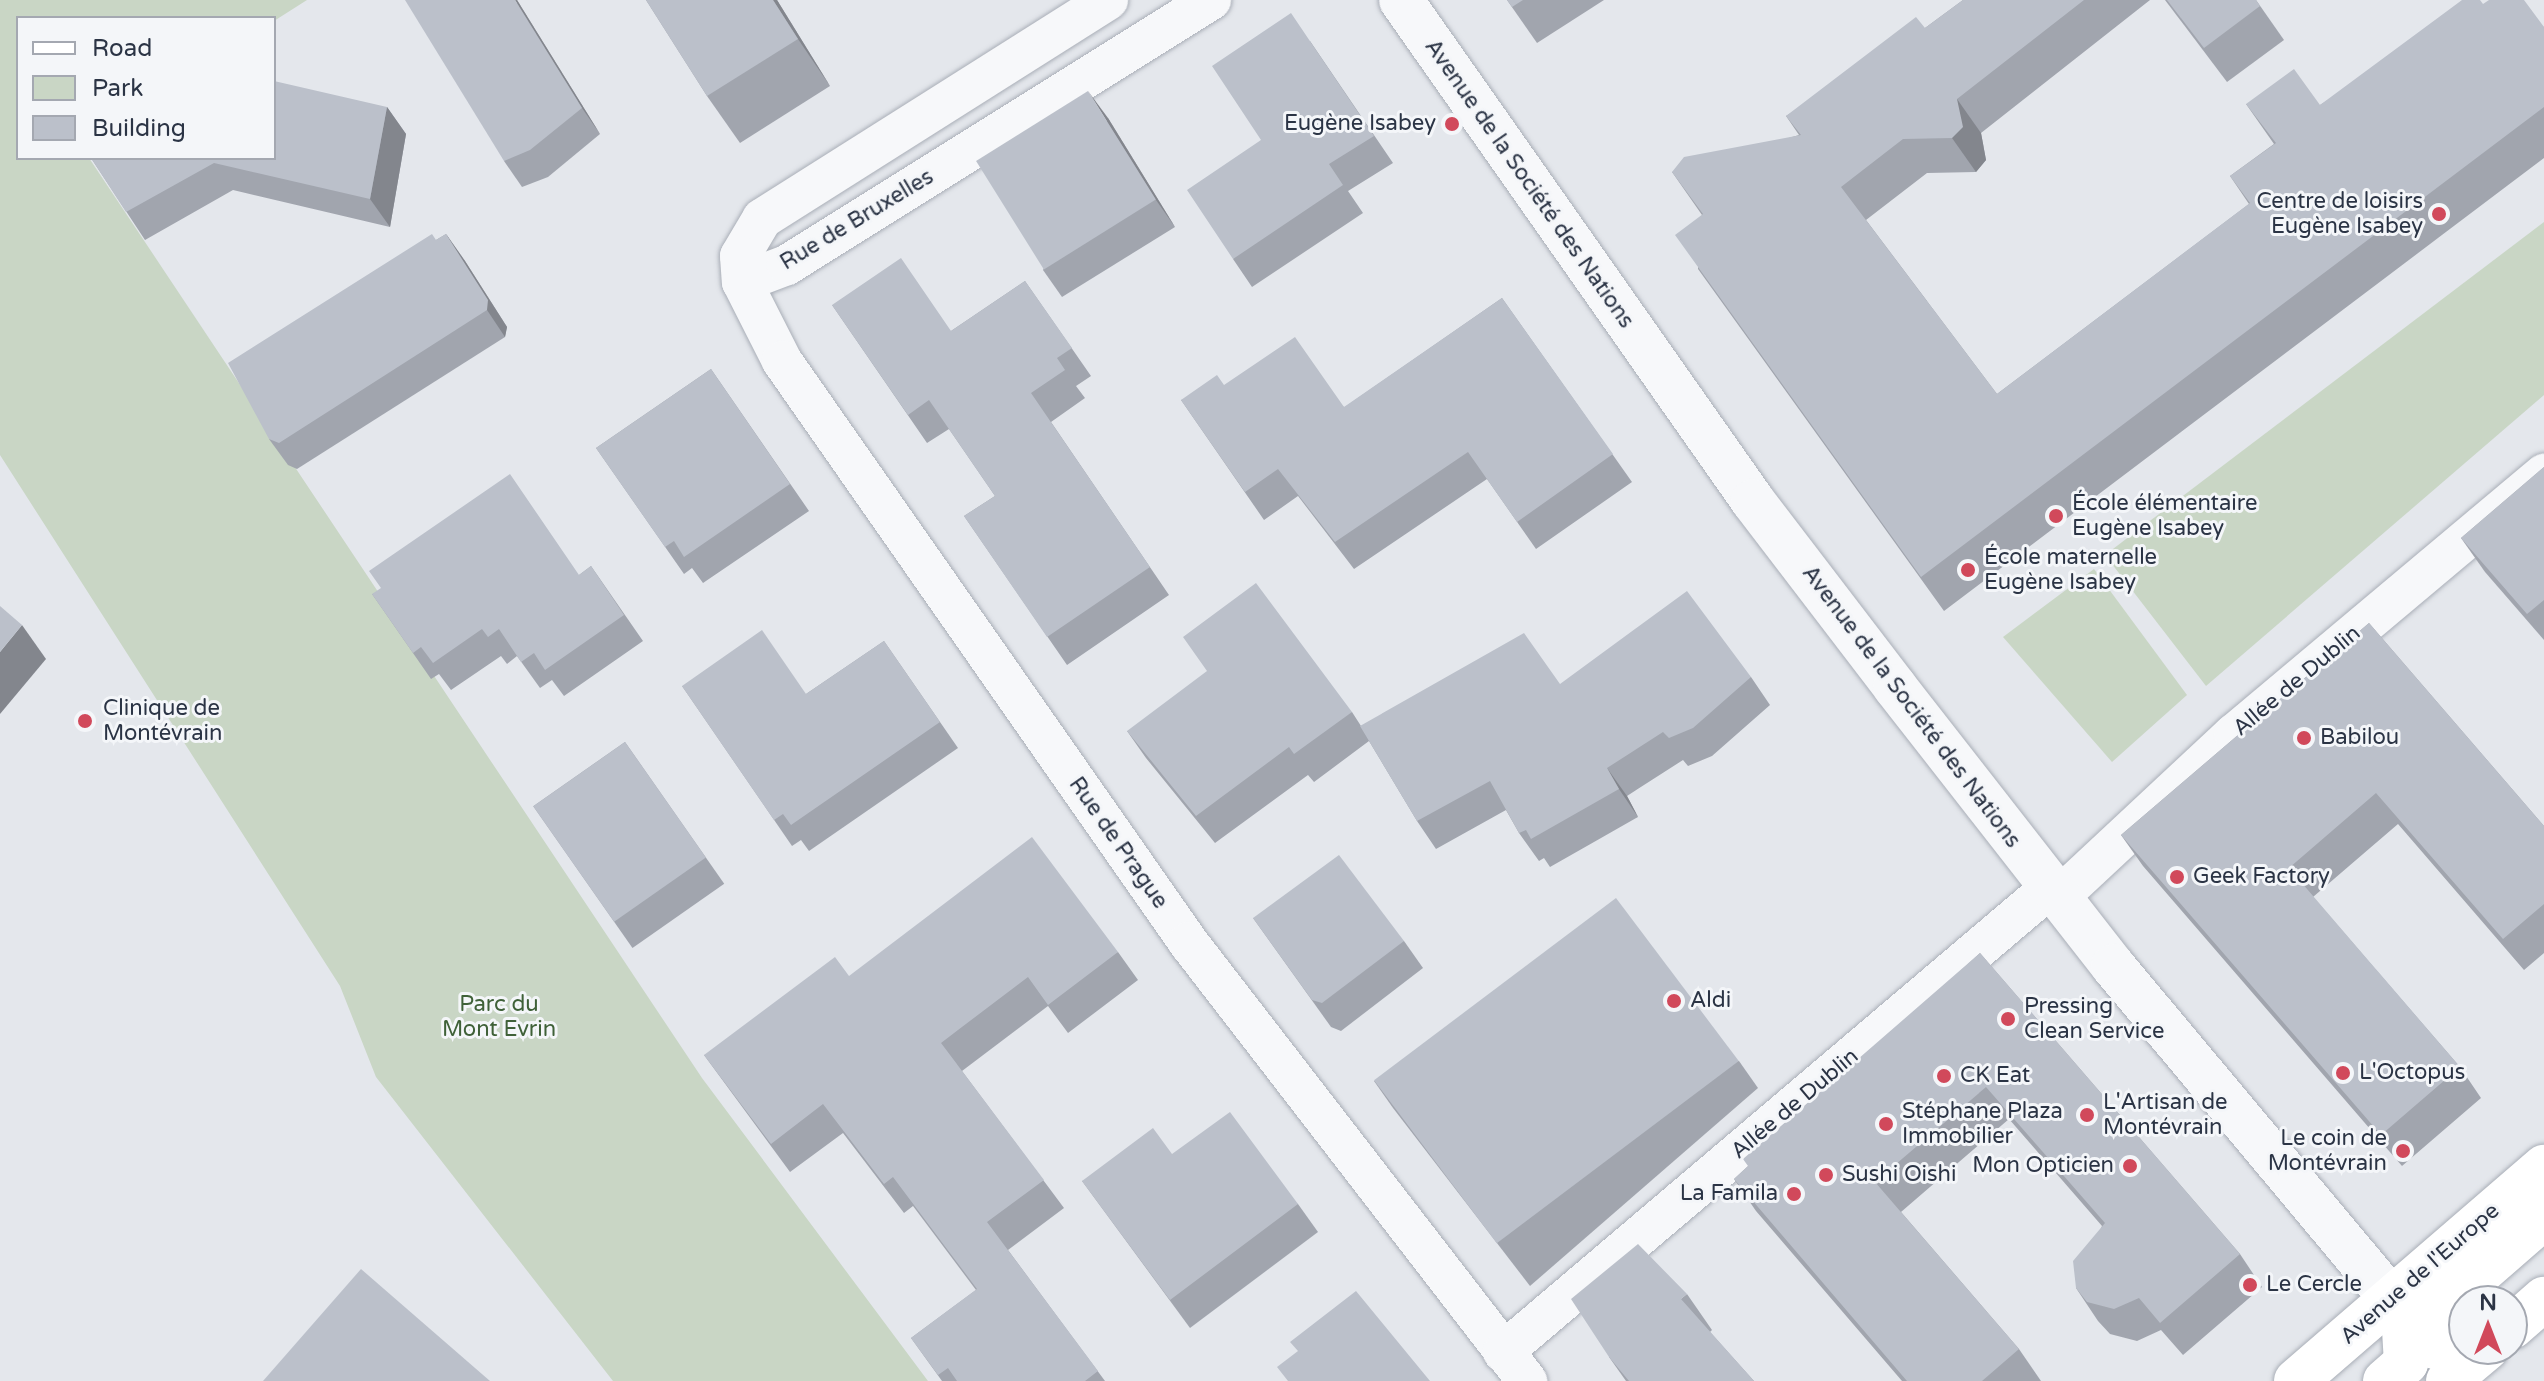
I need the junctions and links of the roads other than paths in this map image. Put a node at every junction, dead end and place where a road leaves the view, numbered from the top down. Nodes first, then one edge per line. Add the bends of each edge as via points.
1 (1108, 0) edge
2 (1211, 0) edge
3 (1401, 0) edge
4 (742, 282) junction
5 (2544, 474) edge
6 (2054, 893) junction
7 (2544, 1167) edge
8 (2544, 1217) edge
9 (2544, 1299) edge
10 (2397, 1306) junction
11 (2528, 1313) edge
12 (1515, 1366) edge
13 (2457, 1366) edge
14 (2296, 1381) edge
15 (2385, 1381) edge

1 - 4 street, Rue de Bruxelles via 762,219 740,256
2 - 4 street, Rue de Bruxelles via 787,265
3 - 6 street, Avenue de la Société des Nations via 1753,501
4 - 12 street, Rue de Prague via 782,361 1169,916
5 - 6 street, Allée de Dublin
6 - 10 street, Avenue de la Société des Nations
6 - 12 street, Allée de Dublin
7 - 10 main road, Avenue de l'Europe
8 - 13 main road via 2433,1314
9 - 11 main road
10 - 13 street, Avenue de la Société des Nations
10 - 14 main road, Avenue de l'Europe
10 - 15 main road via 2406,1363

